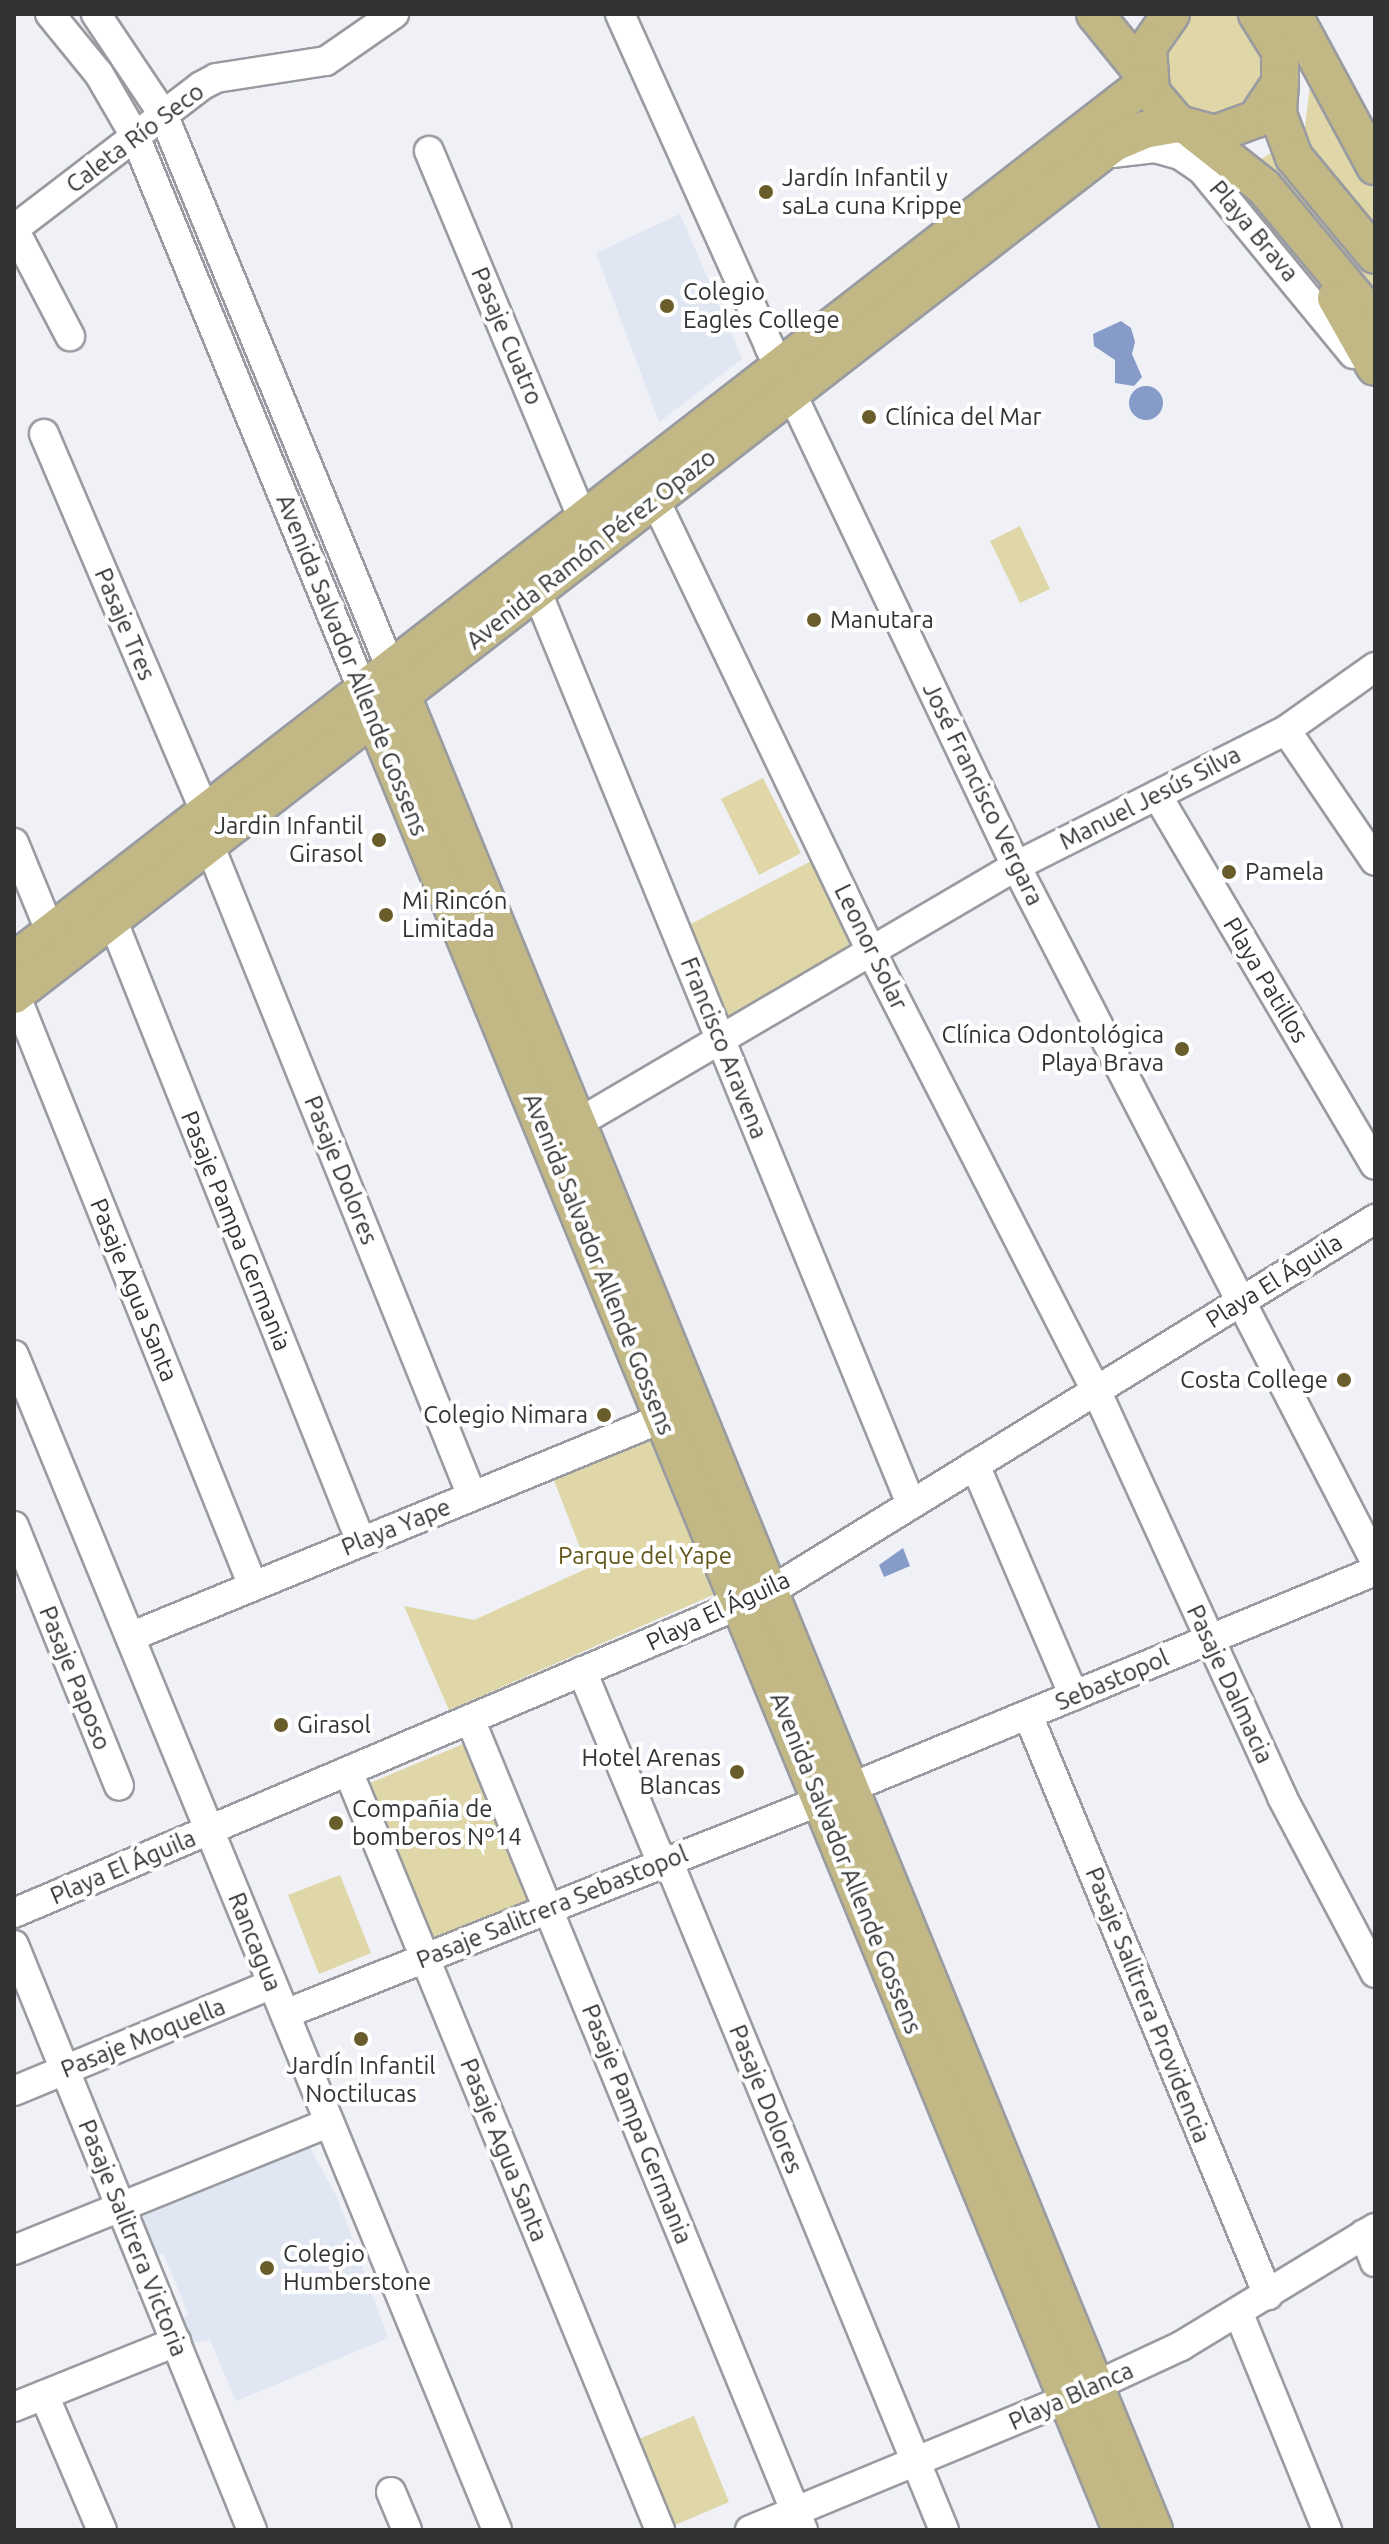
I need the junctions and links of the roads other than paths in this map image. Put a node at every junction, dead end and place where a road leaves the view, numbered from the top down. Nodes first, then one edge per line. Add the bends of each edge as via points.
1 (50, 14) edge
2 (96, 14) edge
3 (394, 14) edge
4 (620, 14) edge
5 (1095, 14) edge
6 (1171, 14) edge
7 (1258, 14) edge
8 (1293, 14) edge
9 (1147, 80) junction
10 (1280, 83) junction
11 (163, 114) junction
12 (1186, 128) junction
13 (135, 136) junction
14 (429, 151) dead end
15 (1096, 157) junction
16 (1375, 166) edge
17 (1294, 223) junction
18 (14, 229) edge
19 (1375, 255) edge
20 (1375, 320) edge
21 (70, 336) dead end
22 (1375, 367) edge
23 (786, 381) junction
24 (1375, 382) edge
25 (44, 434) dead end
26 (655, 500) junction
27 (584, 521) junction
28 (537, 592) junction
29 (1375, 667) edge
30 (383, 694) junction
31 (1286, 730) junction
32 (1157, 795) junction
33 (208, 829) junction
34 (14, 843) edge
35 (1375, 861) edge
36 (1016, 866) junction
37 (112, 919) junction
38 (51, 933) junction
39 (871, 951) junction
40 (14, 983) edge
41 (720, 1040) junction
42 (563, 1132) junction
43 (1375, 1165) edge
44 (1375, 1219) edge
45 (1241, 1301) junction
46 (14, 1355) edge
47 (1096, 1390) junction
48 (663, 1418) junction
49 (975, 1465) junction
50 (472, 1496) junction
51 (911, 1504) junction
52 (14, 1526) edge
53 (361, 1542) junction
54 (1375, 1561) edge
55 (1375, 1571) edge
56 (253, 1586) junction
57 (754, 1598) junction
58 (130, 1637) junction
59 (1209, 1640) junction
60 (582, 1671) junction
61 (1074, 1696) junction
62 (1028, 1715) junction
63 (470, 1719) junction
64 (348, 1771) junction
65 (119, 1786) dead end
66 (835, 1795) junction
67 (209, 1830) junction
68 (666, 1863) junction
69 (548, 1909) junction
70 (14, 1913) edge
71 (14, 1945) edge
72 (425, 1958) junction
73 (1375, 1973) edge
74 (272, 1984) junction
75 (285, 2014) junction
76 (65, 2070) junction
77 (14, 2091) edge
78 (329, 2123) junction
79 (121, 2207) junction
80 (1370, 2231) edge
81 (14, 2250) edge
82 (1375, 2262) edge
83 (1268, 2295) junction
84 (1239, 2314) junction
85 (176, 2342) junction
86 (1081, 2393) junction
87 (44, 2395) junction
88 (14, 2407) edge
89 (916, 2462) junction
90 (391, 2492) dead end
91 (799, 2521) edge
92 (102, 2530) edge
93 (252, 2530) edge
94 (407, 2530) edge
95 (497, 2530) edge
96 (660, 2530) edge
97 (750, 2530) edge
98 (944, 2530) edge
99 (1121, 2530) edge
100 (1154, 2530) edge
101 (1327, 2530) edge

1 - 13 street, Avenida Salvador Allende Gossens via 99,74
2 - 11 street, Avenida Salvador Allende Gossens
3 - 11 street, Caleta Río Seco via 326,61 216,78
4 - 23 street, José Francisco Vergara
5 - 9 main road
6 - 9 main road via 1152,38
7 - 10 main road via 1280,51
8 - 16 main road
9 - 12 main road via 1162,111
9 - 23 main road, Avenida Ramón Pérez Opazo
10 - 12 main road, Avenida Ramón Pérez Opazo via 1265,112 1247,126 1215,134
10 - 19 main road via 1278,114 1294,157
11 - 13 street, Caleta Río Seco
11 - 30 street, Avenida Salvador Allende Gossens
12 - 15 main road, Avenida Ramón Pérez Opazo via 1128,136
12 - 17 main road via 1248,172
13 - 18 street, Caleta Río Seco
13 - 30 street, Avenida Salvador Allende Gossens
14 - 27 street, Pasaje Cuatro
15 - 23 main road, Avenida Ramón Pérez Opazo
15 - 24 street, Playa Brava via 1155,148 1180,155 1202,170
17 - 20 main road
17 - 22 main road
18 - 21 street
23 - 26 main road, Avenida Ramón Pérez Opazo
23 - 27 main road, Avenida Ramón Pérez Opazo
23 - 36 street, José Francisco Vergara
25 - 33 street, Pasaje Tres
26 - 28 main road, Avenida Ramón Pérez Opazo
26 - 39 street, Leonor Solar
27 - 30 main road, Avenida Ramón Pérez Opazo
28 - 30 main road, Avenida Ramón Pérez Opazo
28 - 41 street, Francisco Aravena
29 - 31 street, Manuel Jesús Silva
30 - 33 main road, Avenida Ramón Pérez Opazo
30 - 42 main road, Avenida Salvador Allende Gossens
31 - 32 street, Manuel Jesús Silva
31 - 35 street
32 - 36 street, Manuel Jesús Silva
32 - 43 street, Playa Patillos
33 - 37 main road, Avenida Ramón Pérez Opazo
33 - 38 main road, Avenida Ramón Pérez Opazo
33 - 50 street, Pasaje Dolores
34 - 38 street
36 - 39 street, Manuel Jesús Silva
36 - 45 street, José Francisco Vergara
37 - 40 main road, Avenida Ramón Pérez Opazo
37 - 53 street, Pasaje Pampa Germania
38 - 40 main road, Avenida Ramón Pérez Opazo
39 - 41 street, Manuel Jesús Silva
39 - 47 street, Leonor Solar
40 - 56 street, Pasaje Agua Santa
41 - 42 street, Manuel Jesús Silva
41 - 51 street, Francisco Aravena
42 - 48 main road, Avenida Salvador Allende Gossens
42 - 57 main road, Avenida Salvador Allende Gossens
44 - 45 street, Playa El Águila
45 - 47 street, Playa El Águila
45 - 54 street, José Francisco Vergara
46 - 58 street, Rancagua
47 - 49 street, Playa El Águila
47 - 59 street, Pasaje Dalmacia
48 - 50 street, Playa Yape
48 - 57 main road, Avenida Salvador Allende Gossens
49 - 51 street, Playa El Águila
49 - 61 street
50 - 53 street, Playa Yape
51 - 57 street, Playa El Águila
52 - 65 street, Pasaje Paposo
53 - 56 street, Playa Yape
55 - 59 street, Sebastopol
56 - 58 street, Playa Yape
57 - 60 street, Playa El Águila
57 - 66 main road, Avenida Salvador Allende Gossens
58 - 67 street, Rancagua
59 - 61 street, Sebastopol
59 - 73 street, Pasaje Dalmacia via 1314,1860
60 - 63 street, Playa El Águila
60 - 68 street, Pasaje Dolores
61 - 62 street, Sebastopol
62 - 66 street, Sebastopol
62 - 83 street, Pasaje Salitrera Providencia
63 - 64 street, Playa El Águila
63 - 69 street, Pasaje Pampa Germania
64 - 67 street, Playa El Águila
64 - 72 street, Pasaje Agua Santa
66 - 68 street, Pasaje Salitrera Sebastopol
66 - 86 main road, Avenida Salvador Allende Gossens
67 - 70 street, Playa El Águila
67 - 74 street, Rancagua
68 - 69 street, Pasaje Salitrera Sebastopol
68 - 89 street, Pasaje Dolores
69 - 72 street, Pasaje Salitrera Sebastopol
69 - 91 street, Pasaje Pampa Germania
71 - 76 street, Pasaje Salitrera Victoria
72 - 75 street, Pasaje Salitrera Sebastopol
72 - 96 street, Pasaje Agua Santa
74 - 75 street, Rancagua
74 - 76 street, Pasaje Moquella
75 - 78 street, Rancagua
76 - 77 street, Pasaje Moquella
76 - 79 street, Pasaje Salitrera Victoria
78 - 79 street
78 - 95 street, Rancagua
79 - 81 street
79 - 85 street, Pasaje Salitrera Victoria
80 - 82 street
80 - 83 street, Playa Blanca
83 - 84 street, Playa Blanca
84 - 86 street, Playa Blanca
84 - 101 street
85 - 87 street
85 - 93 street, Pasaje Salitrera Victoria
86 - 89 street, Playa Blanca
86 - 99 main road, Avenida Salvador Allende Gossens
86 - 100 main road, Avenida Salvador Allende Gossens
87 - 88 street
87 - 92 street
89 - 91 street, Playa Blanca
89 - 98 street, Pasaje Dolores
90 - 94 street
91 - 97 street, Playa Blanca

